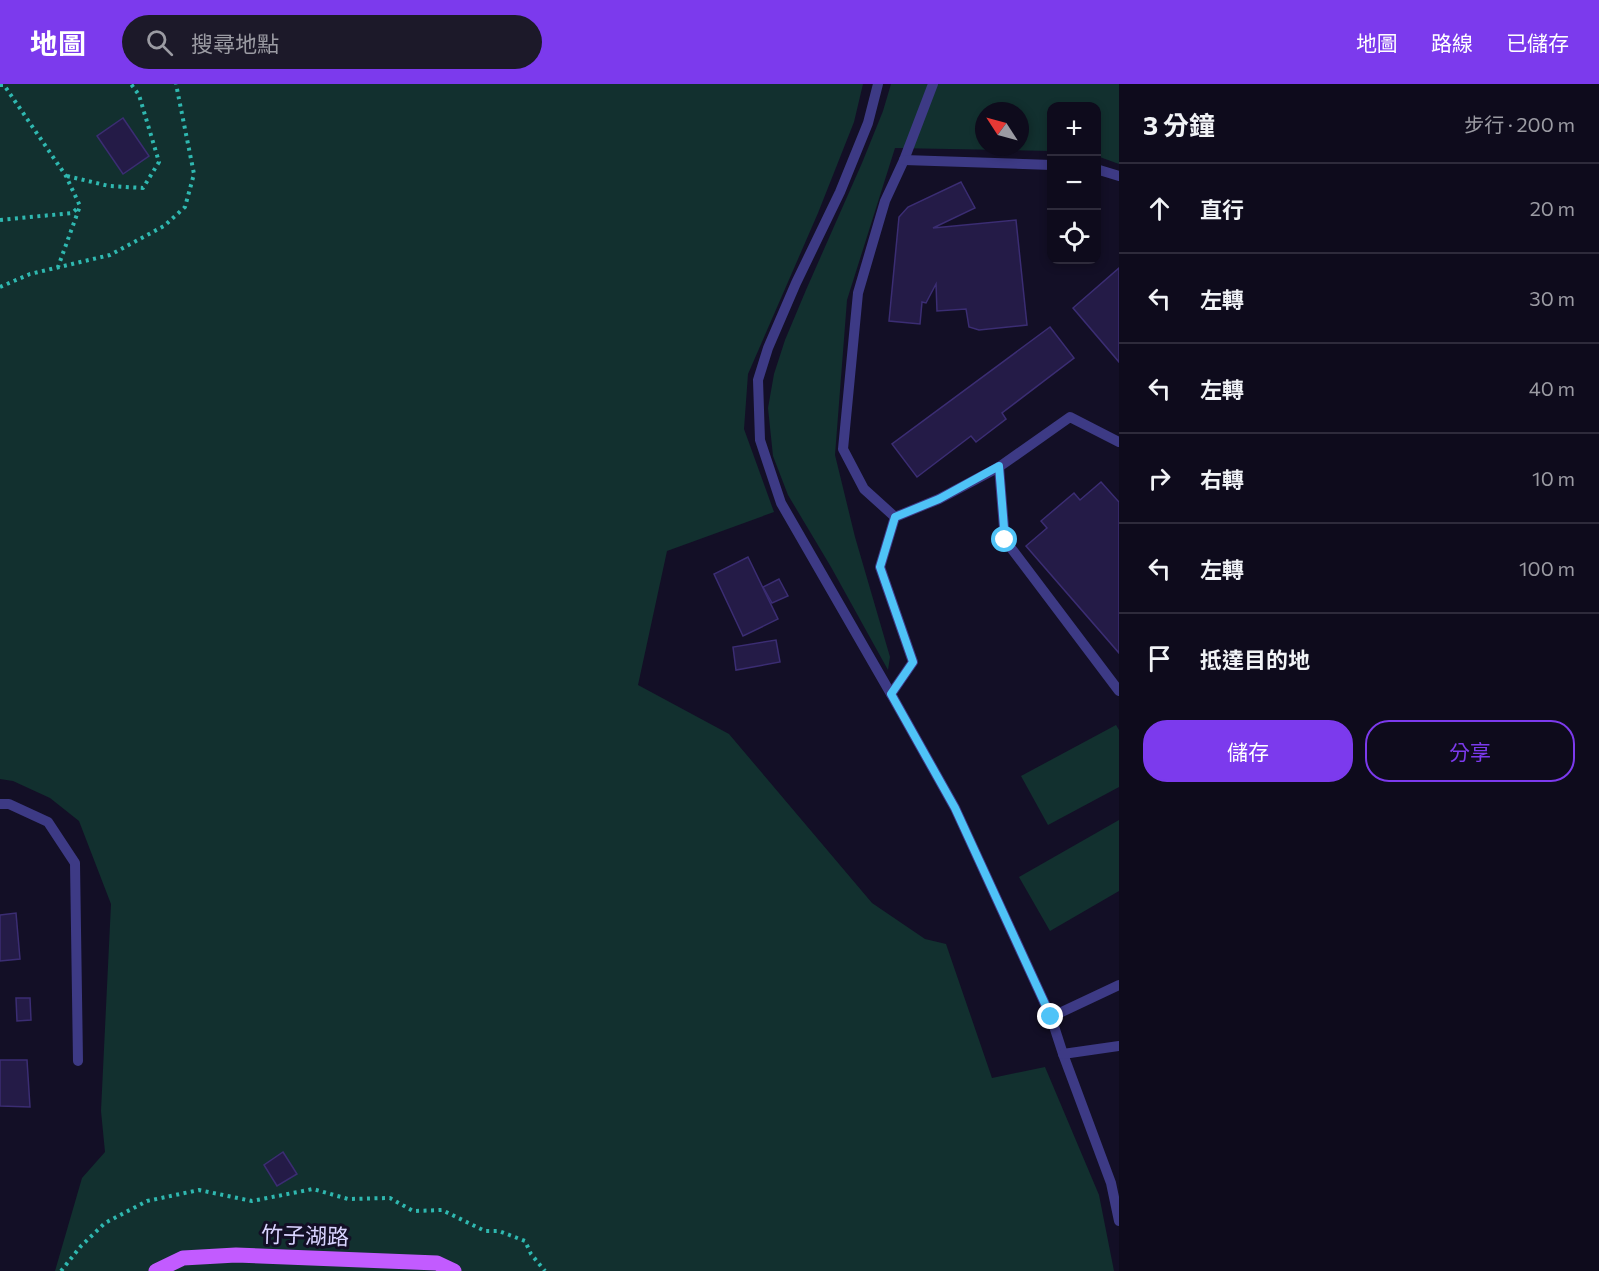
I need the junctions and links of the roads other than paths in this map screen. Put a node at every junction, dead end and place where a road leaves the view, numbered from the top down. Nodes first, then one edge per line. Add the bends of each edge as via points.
1 (878, 84) edge
2 (933, 84) edge
3 (904, 160) junction
4 (1047, 165) edge
5 (1101, 171) edge
6 (1119, 176) edge
7 (1119, 442) edge
8 (999, 466) junction
9 (895, 517) junction
10 (1119, 691) edge
11 (891, 694) junction
12 (0, 804) edge
13 (1119, 985) edge
14 (1051, 1017) junction
15 (1119, 1046) edge
16 (1063, 1054) junction
17 (78, 1061) dead end
18 (1119, 1221) edge
19 (156, 1271) edge
20 (454, 1271) edge

1 - 11 lane via 868,123 840,192 768,348 758,380 759,430 781,503
2 - 3 lane
3 - 4 lane
3 - 9 lane via 885,201 858,293 843,448 864,489
5 - 6 lane
7 - 8 lane via 1070,417
8 - 9 lane via 939,499
8 - 10 lane via 1005,540
9 - 11 lane via 880,567 913,662
11 - 14 lane via 955,808
12 - 17 lane via 9,804 48,822 75,863
13 - 14 lane
14 - 16 lane
15 - 16 lane
16 - 18 lane via 1111,1183
19 - 20 main road, 竹子湖路 via 183,1258 236,1254 437,1263

